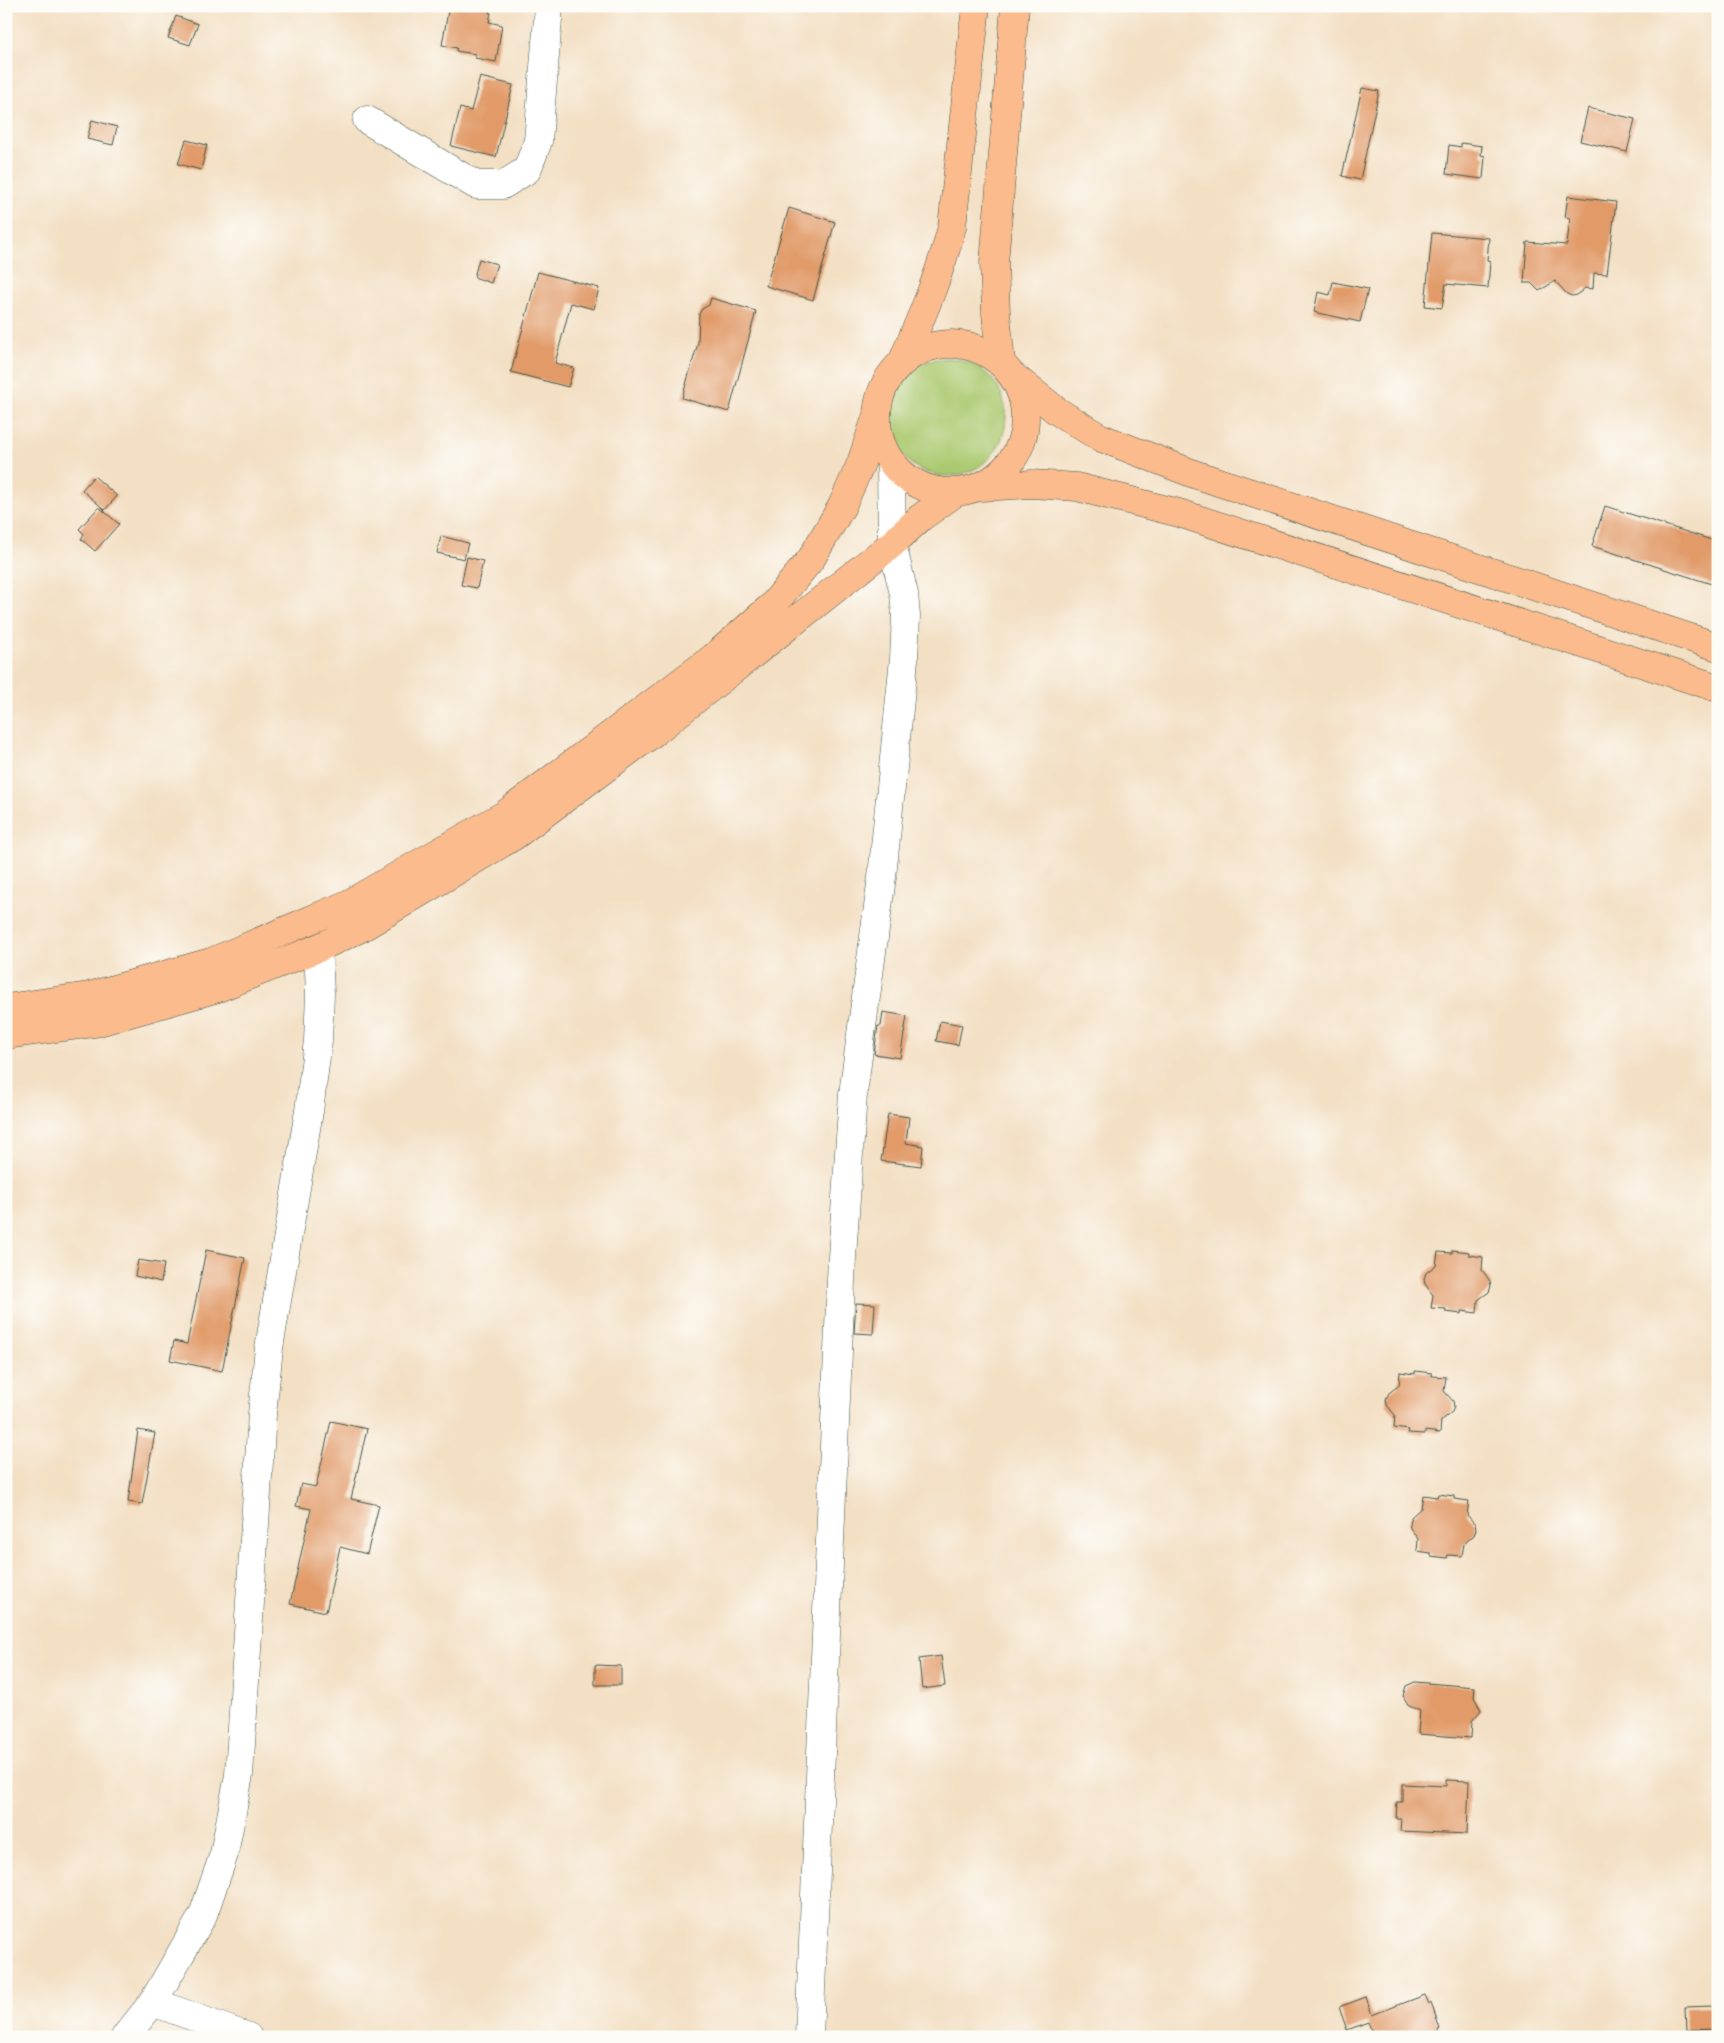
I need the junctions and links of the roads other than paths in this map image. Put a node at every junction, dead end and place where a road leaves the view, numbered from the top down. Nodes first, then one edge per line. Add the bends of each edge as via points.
1 (549, 6) edge
2 (976, 6) edge
3 (1015, 6) edge
4 (367, 120) dead end
5 (903, 360) junction
6 (1007, 369) junction
7 (876, 418) junction
8 (891, 464) junction
9 (968, 490) junction
10 (892, 544) junction
11 (1718, 647) edge
12 (1718, 688) edge
13 (318, 948) junction
14 (6, 1008) edge
15 (6, 1035) edge
16 (154, 2002) junction
17 (816, 2035) edge
18 (125, 2037) edge
19 (248, 2037) edge

1 - 4 street via 538,141 527,170 503,185 476,184
2 - 5 main road via 952,227 932,295
3 - 6 main road via 994,263 996,313
5 - 6 main road via 918,350 953,343 979,349
5 - 7 main road via 889,376 879,396
6 - 9 main road via 1025,407 1023,439 1007,468
6 - 11 main road via 1057,411 1099,437 1194,474
7 - 8 main road via 880,442
7 - 14 main road via 842,506 811,559 772,606 714,657 504,815 348,904 211,962 90,996
8 - 9 main road via 909,481 931,491
8 - 10 street
9 - 10 main road via 920,518
9 - 12 main road via 1032,484 1077,487 1179,514
10 - 13 main road via 656,730 514,836 361,928
10 - 17 street via 904,594 904,659 882,877 853,1094 842,1257
13 - 15 main road via 218,988 96,1023
13 - 16 street via 318,1040 269,1348 262,1414 239,1775 224,1854 203,1915
16 - 18 street
16 - 19 street

